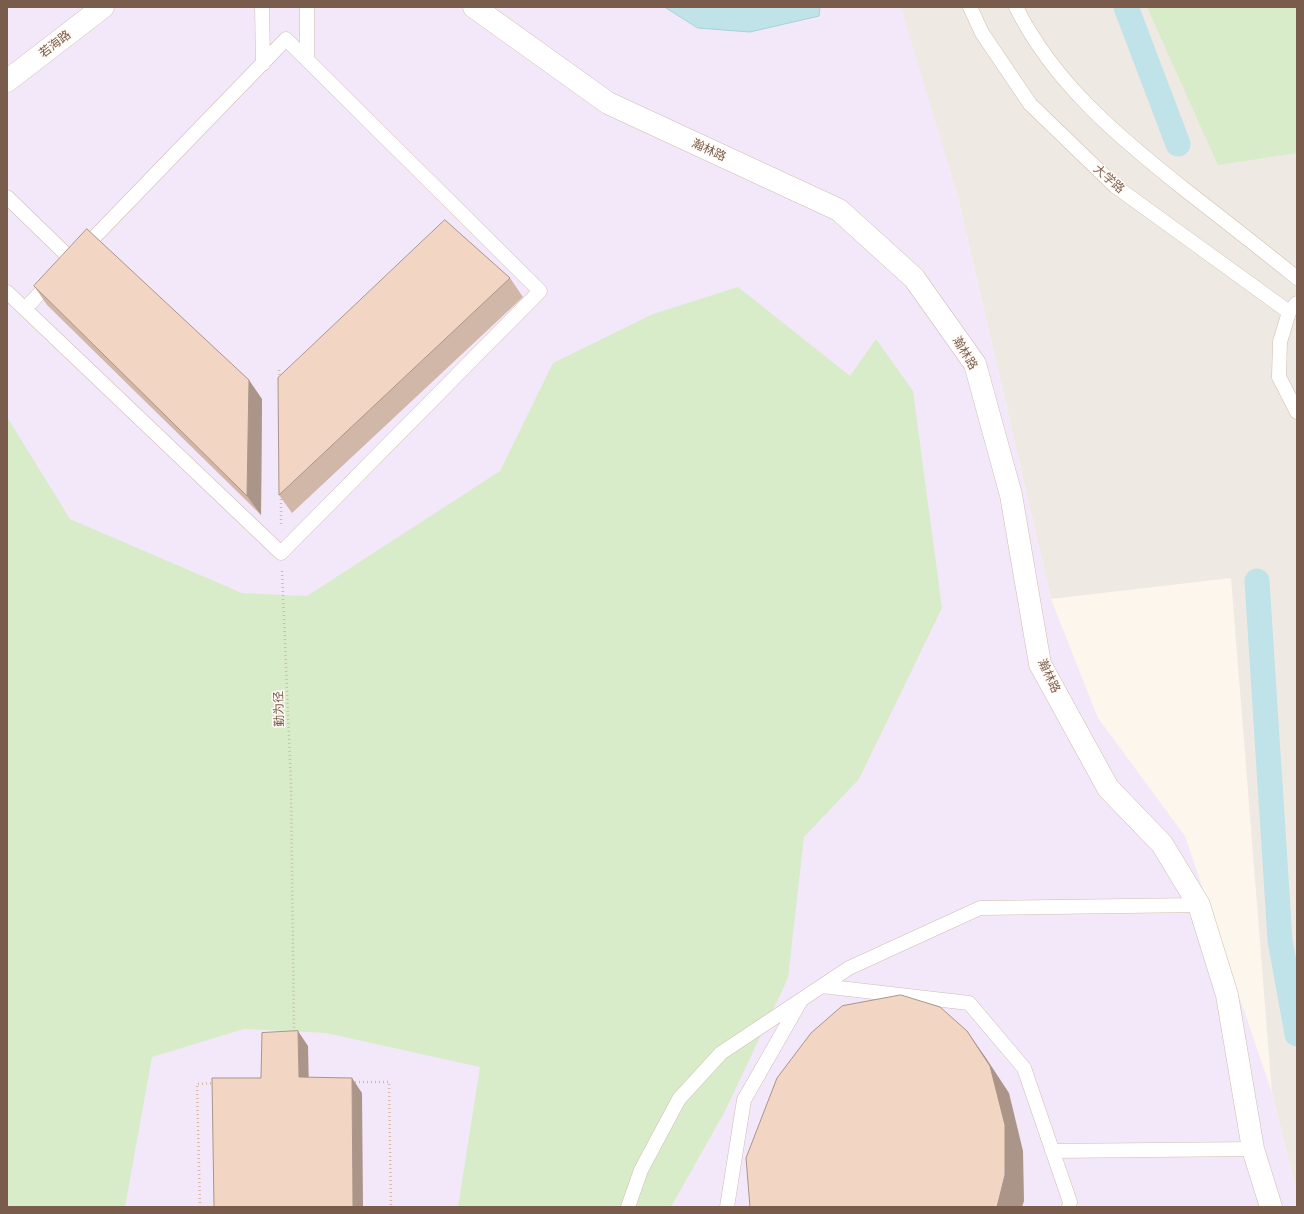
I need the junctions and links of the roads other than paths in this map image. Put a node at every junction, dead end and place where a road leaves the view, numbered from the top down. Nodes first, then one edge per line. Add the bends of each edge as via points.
1 (103, 7) edge
2 (262, 7) edge
3 (307, 7) edge
4 (474, 7) edge
5 (970, 7) edge
6 (1016, 7) edge
7 (307, 60) junction
8 (263, 64) junction
9 (7, 81) edge
10 (7, 197) edge
11 (72, 260) junction
12 (1297, 278) edge
13 (7, 292) edge
14 (1293, 307) edge
15 (25, 309) junction
16 (1297, 412) edge
17 (1199, 905) junction
18 (822, 986) junction
19 (801, 1000) junction
20 (1253, 1149) junction
21 (1052, 1151) junction
22 (628, 1207) edge
23 (727, 1207) edge
24 (1069, 1207) edge
25 (1271, 1207) edge

1 - 9 street, 若海路
2 - 8 lane
3 - 7 lane
4 - 17 street, 瀚林路 via 608,103 839,210 914,278 975,364 1011,494 1040,664 1108,788 1162,844
5 - 14 lane, 大学路 via 982,33 1030,104 1115,186
6 - 12 lane via 1026,28 1074,92 1137,151
7 - 8 lane via 286,39
7 - 15 lane via 540,291 281,553
8 - 11 lane
10 - 11 lane
11 - 15 lane
13 - 15 lane
14 - 16 lane via 1280,342 1279,377
17 - 18 lane via 980,908 849,968
17 - 20 street, 瀚林路 via 1227,995
18 - 19 lane
18 - 21 lane via 969,1003 1024,1068
19 - 22 lane via 721,1053 679,1099 641,1170
19 - 23 lane via 744,1100
20 - 21 lane
20 - 25 street, 瀚林路
21 - 24 lane via 1070,1202

